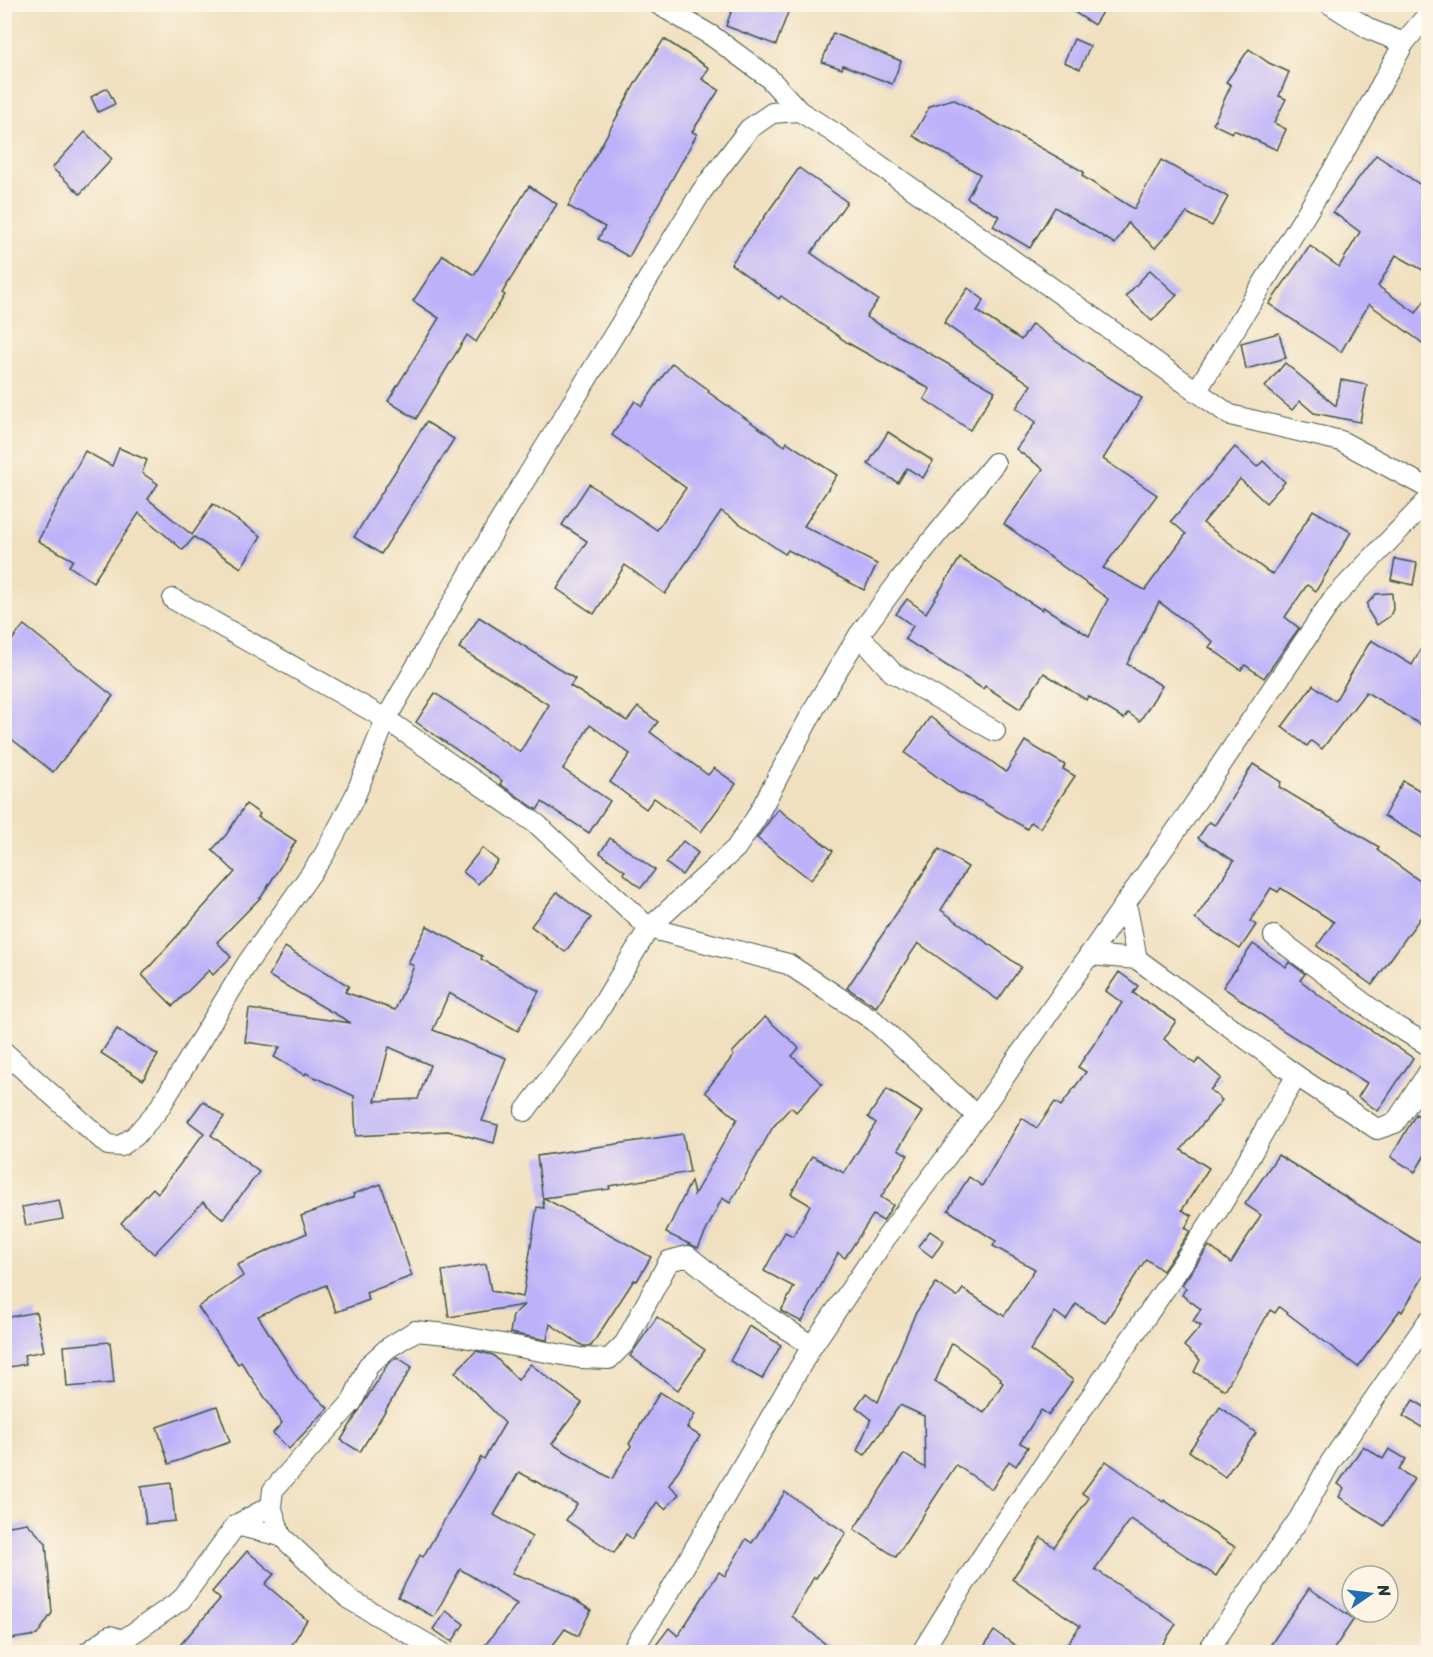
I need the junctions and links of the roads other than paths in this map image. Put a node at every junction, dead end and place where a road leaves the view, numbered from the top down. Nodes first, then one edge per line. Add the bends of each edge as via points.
1 (658, 4) edge
2 (1330, 4) edge
3 (1428, 14) edge
4 (1404, 43) junction
5 (799, 111) junction
6 (1196, 392) junction
7 (996, 463) dead end
8 (1428, 488) edge
9 (1428, 500) edge
10 (173, 599) dead end
11 (859, 635) junction
12 (386, 719) junction
13 (995, 731) dead end
14 (1126, 903) junction
15 (649, 928) junction
16 (1274, 936) dead end
17 (1089, 955) junction
18 (1137, 959) junction
19 (1428, 1045) edge
20 (4, 1052) edge
21 (1428, 1073) edge
22 (1297, 1076) junction
23 (525, 1111) dead end
24 (977, 1116) junction
25 (1428, 1321) edge
26 (812, 1346) junction
27 (271, 1506) junction
28 (237, 1525) junction
29 (281, 1536) junction
30 (88, 1653) edge
31 (441, 1653) edge
32 (631, 1653) edge
33 (922, 1653) edge
34 (1207, 1653) edge

1 - 5 street via 768,76
2 - 4 street via 1371,30
3 - 4 street
4 - 6 street via 1343,154
5 - 6 street via 916,189
5 - 12 street via 772,113 749,129 702,191 495,529
6 - 8 street via 1230,415 1341,441
7 - 11 street
9 - 14 street via 1332,600
10 - 12 street
11 - 13 street via 892,672
11 - 15 street via 736,848
12 - 15 street via 538,825
12 - 20 street via 355,796 324,855 248,962 158,1110 135,1136 121,1146 108,1145
14 - 17 street
14 - 18 street
15 - 23 street via 592,1022
15 - 24 street via 788,964 873,1020
16 - 19 street via 1389,1022
17 - 18 street
17 - 24 street
18 - 22 street
21 - 22 street via 1395,1123 1377,1129
22 - 33 street via 1208,1225 993,1540
24 - 26 street via 885,1239
25 - 34 street via 1329,1463 1299,1519
26 - 27 street via 744,1301 688,1256 669,1261 624,1343 609,1359 580,1358 447,1334 415,1332 368,1366 352,1402 273,1490
26 - 32 street
27 - 28 street
27 - 29 street
28 - 29 street
28 - 30 street via 181,1600 123,1640 110,1636
29 - 31 street via 349,1599

